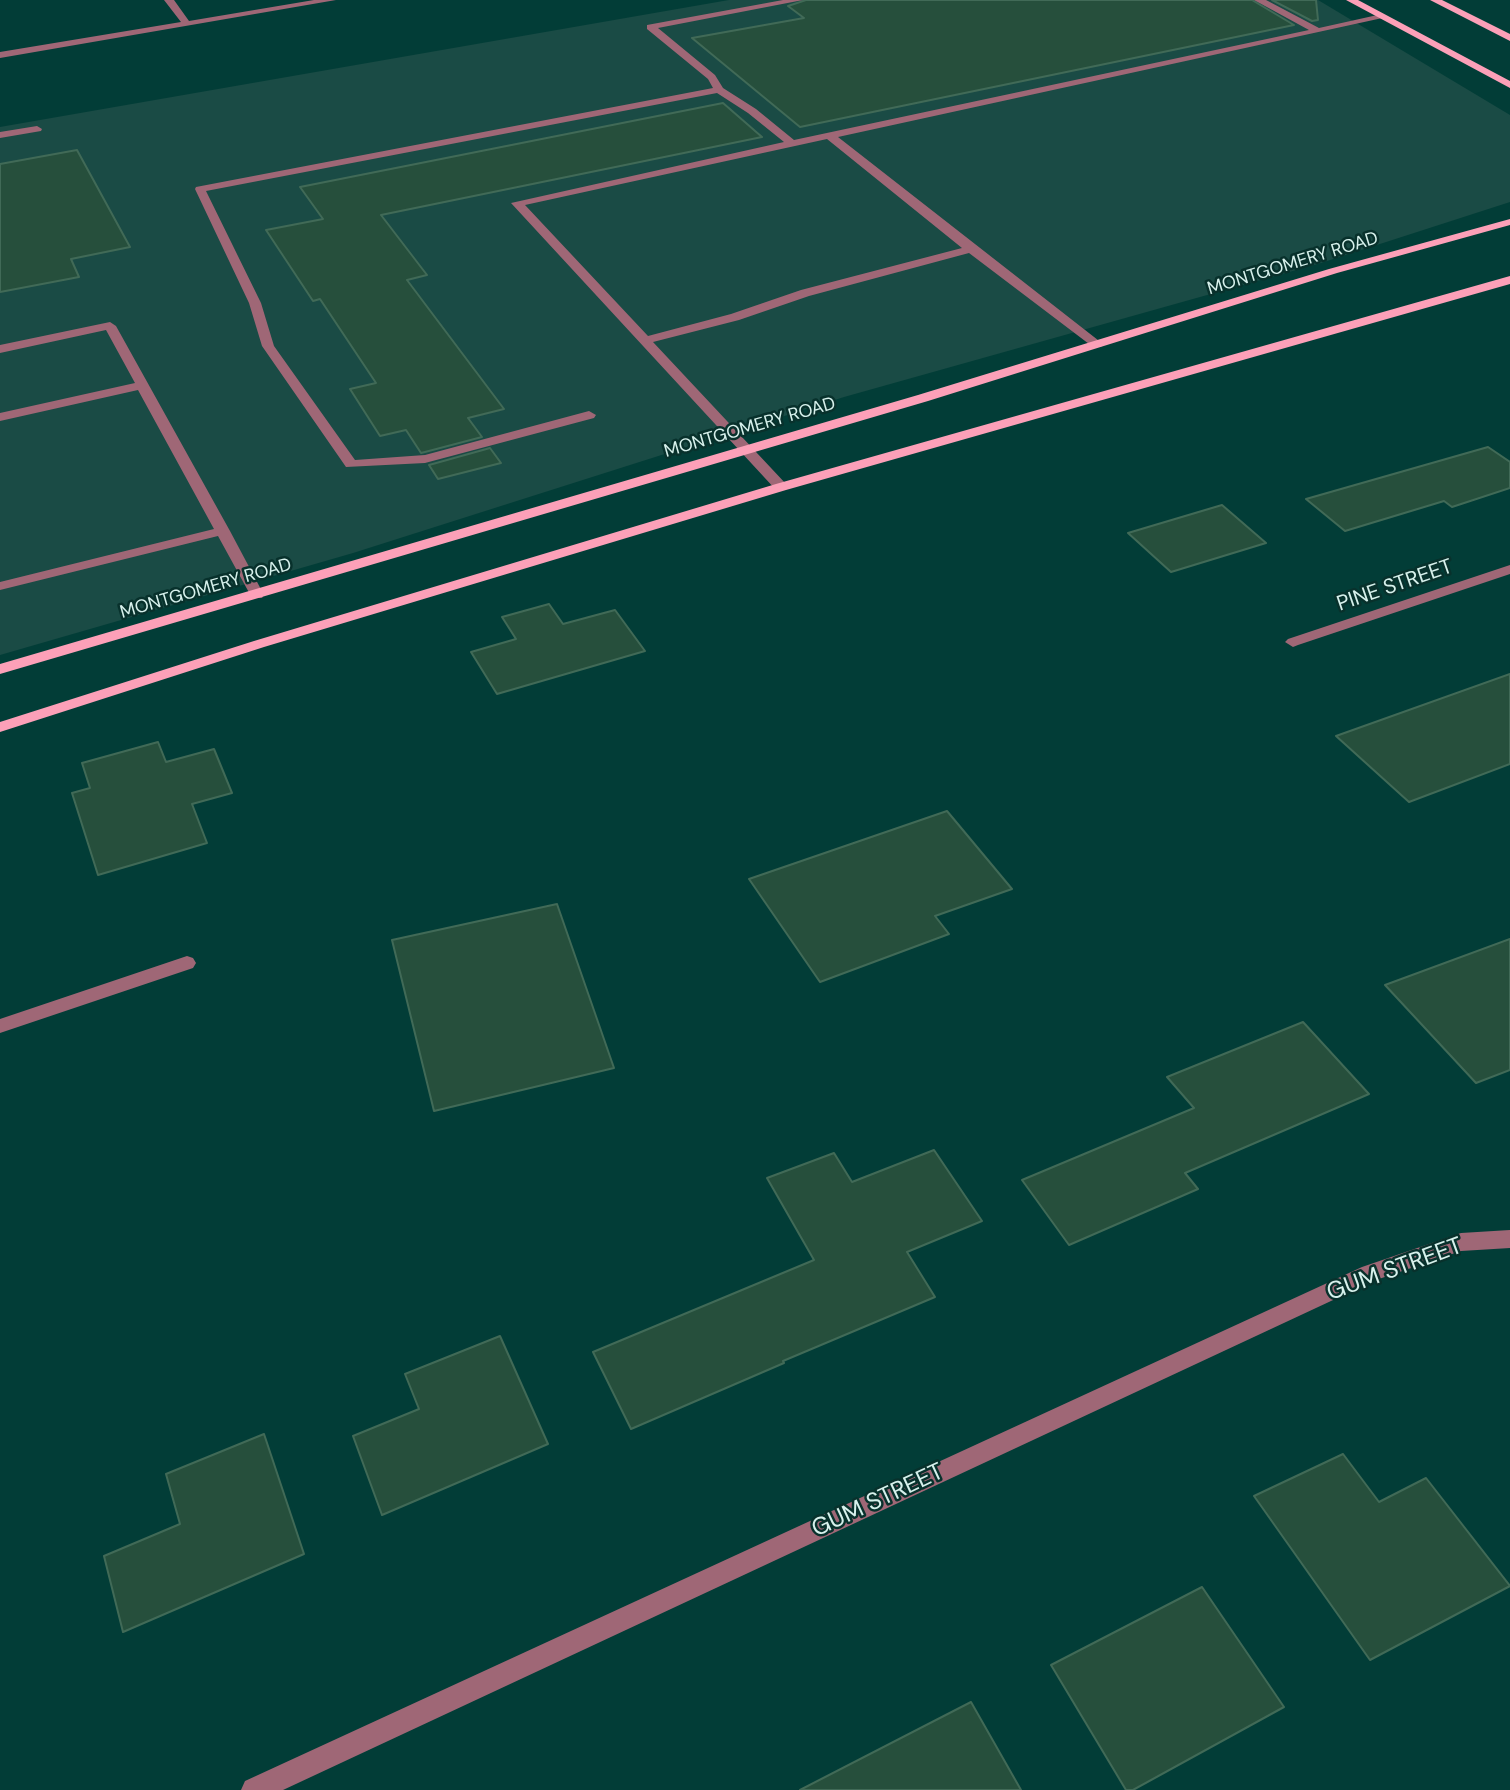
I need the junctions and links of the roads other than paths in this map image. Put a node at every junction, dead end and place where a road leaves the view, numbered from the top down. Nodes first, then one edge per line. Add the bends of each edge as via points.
1 (169, 0) edge
2 (331, 0) edge
3 (798, 0) edge
4 (1259, 0) edge
5 (1352, 0) edge
6 (1434, 0) edge
7 (1382, 18) junction
8 (187, 24) junction
9 (1318, 32) junction
10 (1510, 37) edge
11 (0, 55) edge
12 (1510, 85) edge
13 (719, 90) junction
14 (37, 129) dead end
15 (0, 135) edge
16 (831, 137) junction
17 (794, 145) junction
18 (1510, 222) edge
19 (971, 249) junction
20 (1510, 280) edge
21 (643, 341) junction
22 (1097, 344) junction
23 (0, 349) edge
24 (142, 385) junction
25 (589, 415) dead end
26 (0, 417) edge
27 (744, 449) junction
28 (781, 488) junction
29 (223, 531) junction
30 (1510, 569) edge
31 (0, 586) edge
32 (257, 595) junction
33 (1293, 642) dead end
34 (0, 669) edge
35 (0, 727) edge
36 (187, 963) dead end
37 (0, 1026) edge
38 (1510, 1239) edge
39 (254, 1790) edge

1 - 8 street
2 - 8 street
3 - 13 street via 650,27 712,77
4 - 9 street
5 - 7 main road
6 - 10 main road
7 - 9 street
7 - 12 main road
8 - 11 street
9 - 16 street
13 - 17 street
13 - 25 street via 200,189 255,303 268,345 351,464 425,458
14 - 15 street
16 - 17 street
16 - 19 street
17 - 21 street via 517,203
18 - 22 main road, MONTGOMERY ROAD
19 - 21 street
19 - 22 street
20 - 28 main road
21 - 27 street
22 - 27 main road, MONTGOMERY ROAD
23 - 24 street via 110,326
24 - 26 street
24 - 29 street
27 - 28 street
27 - 32 main road, MONTGOMERY ROAD
28 - 35 main road via 259,644
29 - 31 street
29 - 32 street
30 - 33 street, PINE STREET
32 - 34 main road, MONTGOMERY ROAD
36 - 37 street
38 - 39 street, GUM STREET via 1461,1242 1369,1273

